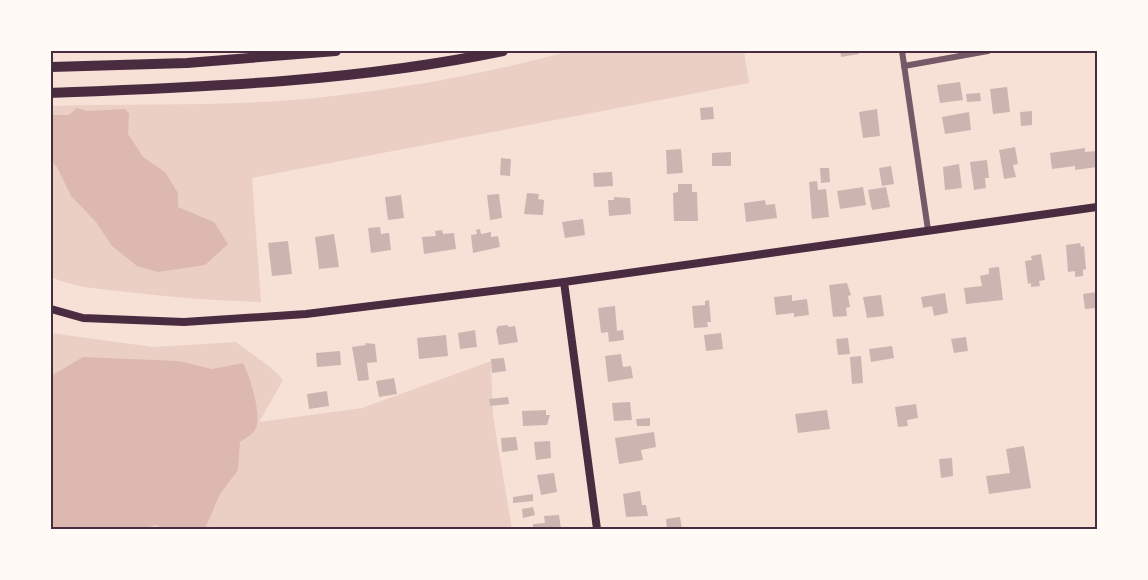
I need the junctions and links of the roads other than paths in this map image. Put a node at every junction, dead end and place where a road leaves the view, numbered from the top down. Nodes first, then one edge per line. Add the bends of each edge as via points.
1 (336, 51) edge
2 (503, 51) edge
3 (902, 51) edge
4 (988, 51) edge
5 (904, 66) junction
6 (51, 67) edge
7 (51, 93) edge
8 (1097, 207) edge
9 (928, 230) junction
10 (564, 282) junction
11 (51, 309) edge
12 (597, 529) edge

1 - 6 highway via 187,63
2 - 7 highway via 257,84
3 - 5 street
4 - 5 street
5 - 9 street
8 - 9 main road
9 - 10 main road
10 - 11 main road via 306,314 184,322 83,318
10 - 12 main road

